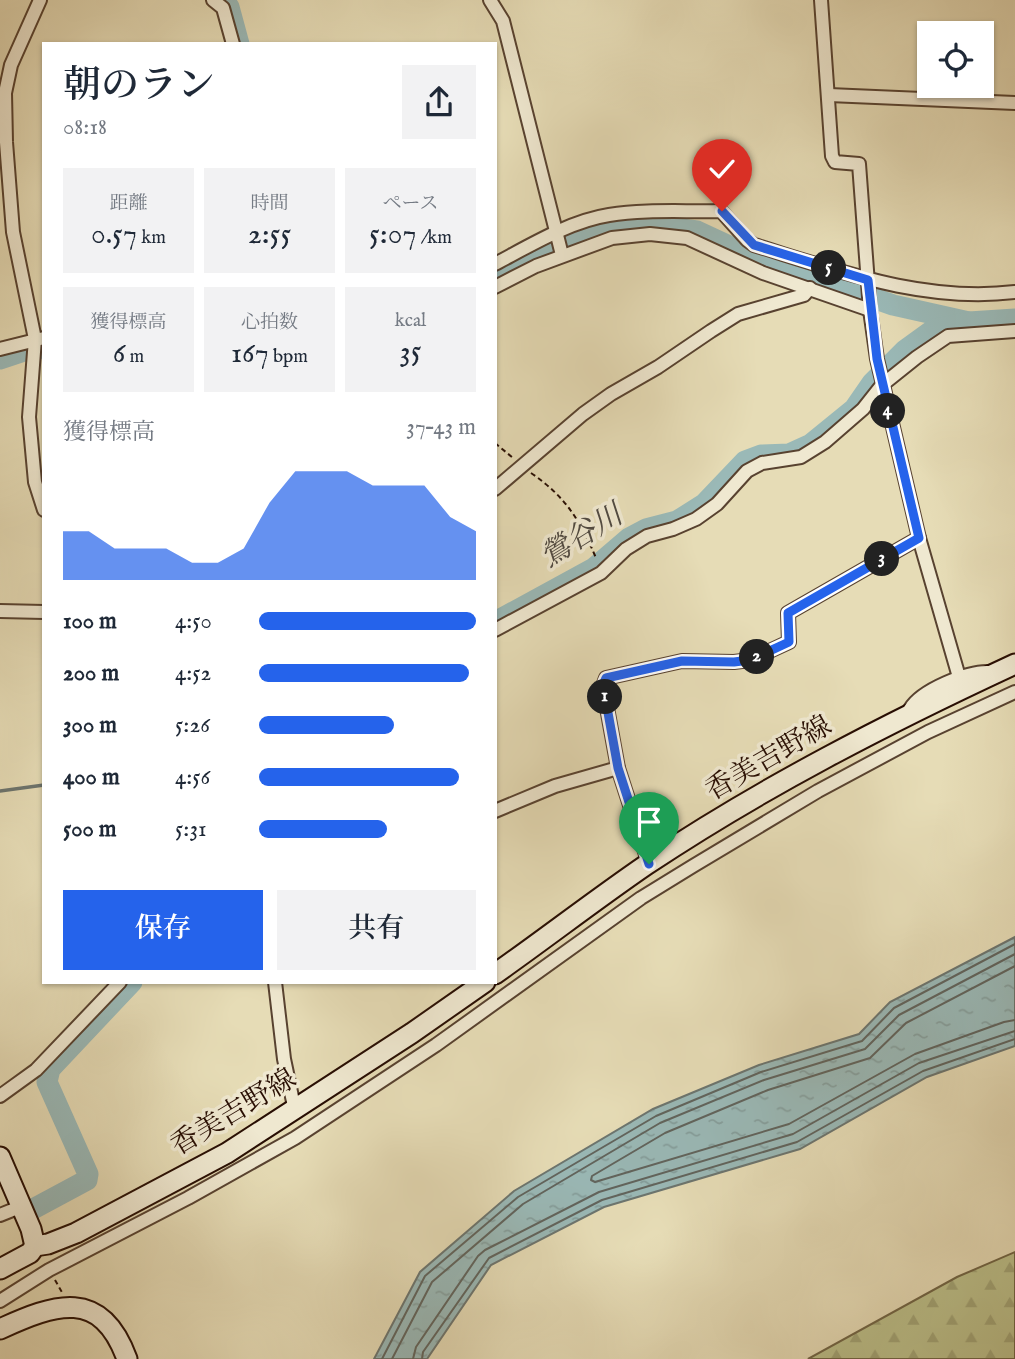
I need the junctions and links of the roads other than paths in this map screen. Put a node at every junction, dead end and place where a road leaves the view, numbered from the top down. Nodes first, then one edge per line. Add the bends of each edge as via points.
1 (40, 0) edge
2 (213, 0) edge
3 (490, 0) edge
4 (821, 0) edge
5 (232, 42) edge
6 (829, 95) junction
7 (1015, 103) edge
8 (556, 235) junction
9 (561, 253) junction
10 (497, 263) edge
11 (497, 286) edge
12 (810, 288) junction
13 (1015, 292) edge
14 (869, 296) junction
15 (1015, 331) edge
16 (37, 348) edge
17 (0, 349) edge
18 (882, 383) junction
19 (497, 487) edge
20 (42, 504) edge
21 (919, 538) junction
22 (0, 611) edge
23 (42, 612) edge
24 (497, 629) edge
25 (1015, 664) edge
26 (996, 672) junction
27 (960, 677) junction
28 (1015, 692) edge
29 (908, 714) junction
30 (618, 768) junction
31 (497, 810) edge
32 (649, 864) junction
33 (497, 973) edge
34 (118, 984) edge
35 (275, 984) edge
36 (482, 984) edge
37 (0, 1096) edge
38 (295, 1111) junction
39 (0, 1157) edge
40 (20, 1207) junction
41 (0, 1214) edge
42 (35, 1246) junction
43 (0, 1269) edge
44 (0, 1301) edge
45 (0, 1329) edge
46 (127, 1359) edge

1 - 16 street via 11,65 5,93 13,232
2 - 5 street via 223,8
3 - 8 street via 503,21
4 - 6 street
6 - 7 street
6 - 14 street via 832,156 835,162 859,164 861,169
8 - 9 street
8 - 10 street
8 - 14 street via 606,215 722,211 754,245
9 - 11 street
9 - 12 street via 612,238 650,234 687,238 762,273
12 - 14 street
12 - 19 street via 804,295 738,314 611,394
13 - 14 street
14 - 18 street
15 - 18 street via 948,336
16 - 17 street
16 - 20 street via 29,417 35,482
18 - 21 street
18 - 24 street via 863,409 825,443 802,457 762,463 747,471 696,519 647,536 601,573
21 - 27 street
21 - 30 street via 788,613 789,642 750,660 682,661 606,678 603,685
22 - 23 street
25 - 26 main road, 香美吉野線
26 - 27 street
26 - 29 main road, 香美吉野線
27 - 29 street via 914,703
28 - 44 street via 928,732 693,866 295,1138
29 - 32 main road, 香美吉野線
30 - 31 street via 555,786
30 - 32 street
32 - 33 main road, 香美吉野線
34 - 37 street via 36,1070
35 - 38 street
36 - 38 main road, 香美吉野線
38 - 42 main road, 香美吉野線 via 227,1153 76,1233
39 - 40 main road
40 - 41 street
40 - 42 main road
42 - 43 main road, 香美吉野線
45 - 46 main road via 46,1310 82,1309 108,1324

